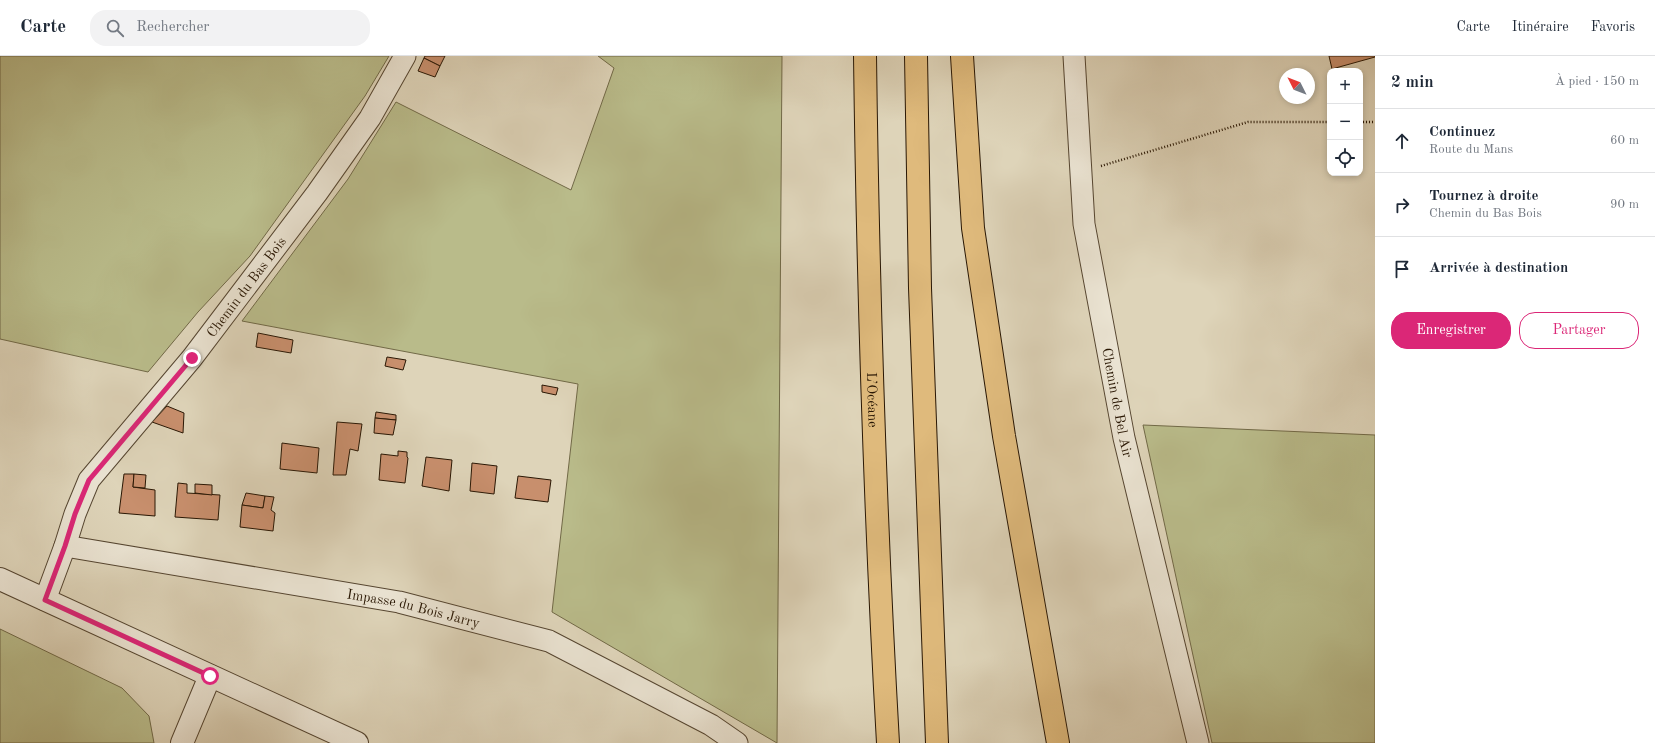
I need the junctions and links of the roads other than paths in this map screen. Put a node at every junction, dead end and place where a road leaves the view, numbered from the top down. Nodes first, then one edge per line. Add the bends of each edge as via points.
1 (405, 56) edge
2 (865, 56) edge
3 (916, 56) edge
4 (962, 56) edge
5 (1074, 56) edge
6 (65, 546) junction
7 (0, 579) edge
8 (45, 600) junction
9 (210, 676) junction
10 (182, 743) edge
11 (357, 743) edge
12 (736, 743) edge
13 (888, 743) edge
14 (937, 743) edge
15 (1058, 743) edge
16 (1198, 743) edge

1 - 6 street, Chemin du Bas Bois via 370,118 317,193 192,358 89,480
2 - 13 highway, L’Océane via 874,453
3 - 14 highway via 920,288
4 - 15 highway via 974,228 1004,436
5 - 16 street, Chemin de Bel Air via 1084,224 1124,438
6 - 8 street, Chemin du Bas Bois
6 - 12 street, Impasse du Bois Jarry via 399,602 549,641 711,725
7 - 8 street
8 - 9 street
9 - 10 street
9 - 11 street

